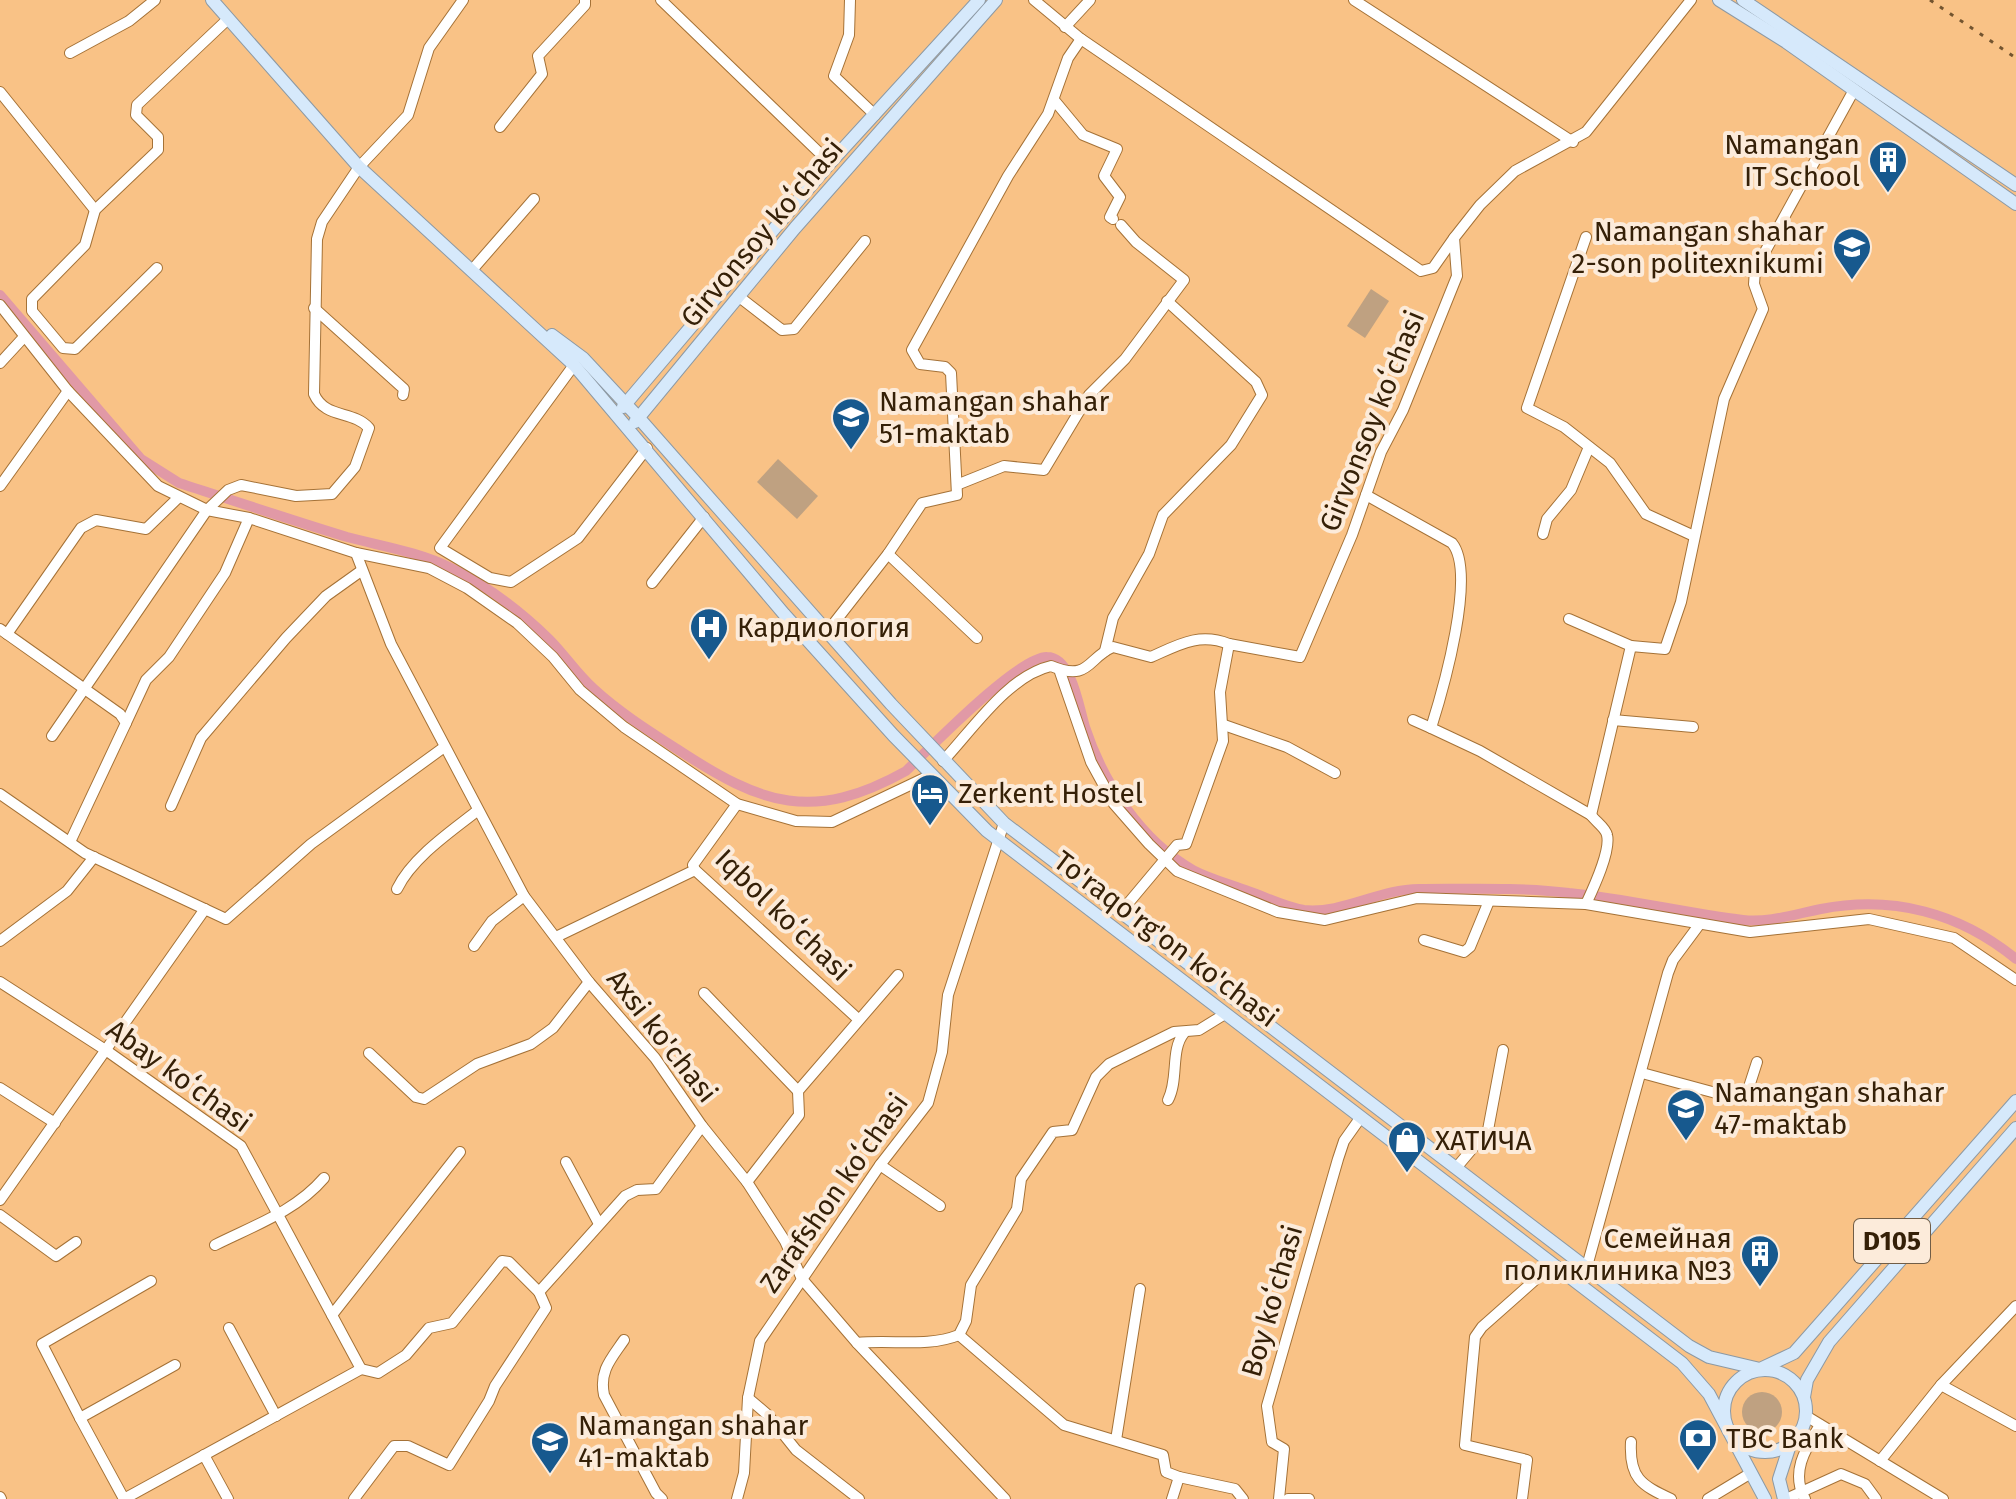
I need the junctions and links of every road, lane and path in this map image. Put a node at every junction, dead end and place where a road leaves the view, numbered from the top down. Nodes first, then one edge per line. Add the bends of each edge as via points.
1 (155, 0) edge
2 (212, 0) edge
3 (463, 0) edge
4 (585, 0) edge
5 (661, 0) edge
6 (850, 0) edge
7 (979, 0) edge
8 (996, 0) edge
9 (1034, 0) edge
10 (1090, 0) edge
11 (1354, 0) edge
12 (1691, 0) edge
13 (1719, 0) edge
14 (1743, 0) edge
15 (228, 19) junction
16 (1065, 27) junction
17 (1081, 39) junction
18 (70, 53) dead end
19 (1854, 90) junction
20 (0, 92) edge
21 (1054, 100) junction
22 (875, 115) junction
23 (500, 127) dead end
24 (1573, 142) junction
25 (830, 163) junction
26 (359, 167) junction
27 (2016, 185) edge
28 (534, 199) dead end
29 (2016, 204) edge
30 (95, 210) junction
31 (1586, 237) dead end
32 (1454, 238) junction
33 (865, 241) dead end
34 (157, 268) dead end
35 (472, 270) junction
36 (738, 296) junction
37 (1167, 301) junction
38 (509, 302) junction
39 (0, 305) edge
40 (314, 308) junction
41 (32, 311) junction
42 (16, 325) junction
43 (24, 337) junction
44 (0, 363) edge
45 (574, 365) junction
46 (68, 391) junction
47 (403, 395) dead end
48 (622, 409) junction
49 (634, 422) junction
50 (1589, 447) junction
51 (647, 448) junction
52 (959, 484) junction
53 (0, 486) edge
54 (1366, 495) junction
55 (179, 497) junction
56 (210, 507) junction
57 (704, 517) junction
58 (249, 518) junction
59 (1543, 534) dead end
60 (1694, 536) junction
61 (356, 553) junction
62 (888, 554) junction
63 (361, 571) junction
64 (652, 583) dead end
65 (1569, 619) dead end
66 (4, 632) edge
67 (827, 632) junction
68 (977, 638) dead end
69 (1229, 644) junction
70 (1631, 646) junction
71 (1105, 651) junction
72 (1060, 672) junction
73 (84, 689) junction
74 (1413, 720) dead end
75 (1613, 720) junction
76 (126, 723) junction
77 (1224, 725) junction
78 (1693, 727) dead end
79 (1431, 728) junction
80 (52, 736) dead end
81 (443, 748) junction
82 (943, 760) junction
83 (1335, 773) dead end
84 (931, 774) junction
85 (0, 794) edge
86 (737, 804) junction
87 (171, 806) dead end
88 (477, 811) junction
89 (1591, 815) junction
90 (1004, 823) junction
91 (70, 842) junction
92 (999, 842) junction
93 (94, 857) junction
94 (1167, 857) junction
95 (695, 870) junction
96 (397, 889) dead end
97 (524, 896) junction
98 (1489, 901) junction
99 (1587, 903) junction
100 (205, 909) junction
101 (1120, 913) junction
102 (1699, 925) junction
103 (556, 937) junction
104 (1424, 940) dead end
105 (0, 941) edge
106 (474, 946) dead end
107 (898, 975) dead end
108 (2016, 980) edge
109 (0, 982) edge
110 (589, 982) junction
111 (704, 993) dead end
112 (1225, 1014) junction
113 (858, 1019) junction
114 (1184, 1033) junction
115 (1503, 1050) dead end
116 (107, 1051) junction
117 (369, 1053) dead end
118 (1757, 1062) dead end
119 (1642, 1073) junction
120 (0, 1088) edge
121 (798, 1091) junction
122 (1168, 1100) dead end
123 (2016, 1101) edge
124 (1361, 1117) junction
125 (55, 1123) junction
126 (702, 1126) junction
127 (2016, 1128) edge
128 (460, 1152) dead end
129 (566, 1162) dead end
130 (880, 1165) junction
131 (1456, 1168) junction
132 (324, 1178) dead end
133 (747, 1182) junction
134 (0, 1200) edge
135 (940, 1206) dead end
136 (277, 1214) junction
137 (0, 1215) edge
138 (599, 1224) junction
139 (76, 1242) dead end
140 (215, 1245) dead end
141 (1553, 1264) junction
142 (1586, 1270) junction
143 (802, 1279) junction
144 (151, 1281) dead end
145 (1140, 1289) dead end
146 (539, 1292) junction
147 (2016, 1306) edge
148 (332, 1315) junction
149 (229, 1328) dead end
150 (959, 1335) junction
151 (624, 1340) dead end
152 (857, 1343) junction
153 (175, 1365) dead end
154 (361, 1369) junction
155 (1760, 1369) junction
156 (1941, 1385) junction
157 (1804, 1397) junction
158 (748, 1398) junction
159 (276, 1416) junction
160 (1806, 1416) junction
161 (80, 1418) junction
162 (1820, 1425) junction
163 (2016, 1426) edge
164 (1727, 1428) junction
165 (1116, 1440) junction
166 (1631, 1442) dead end
167 (1791, 1443) junction
168 (204, 1455) junction
169 (1880, 1461) junction
170 (1751, 1473) junction
171 (1179, 1477) junction
172 (1802, 1495) edge
173 (124, 1499) edge
174 (228, 1499) edge
175 (354, 1499) edge
176 (662, 1499) edge
177 (737, 1499) edge
178 (859, 1499) edge
179 (1005, 1499) edge
180 (1172, 1499) edge
181 (1243, 1499) edge
182 (1279, 1499) edge
183 (1288, 1499) edge
184 (1309, 1499) edge
185 (1522, 1499) edge
186 (1671, 1499) edge
187 (1708, 1499) edge
188 (1765, 1499) edge
189 (1785, 1499) edge
190 (1876, 1499) edge
191 (1943, 1499) edge

1 - 18 street via 129,21
2 - 15 main road
3 - 26 street via 429,48 408,115
4 - 23 street via 538,56 542,74
5 - 25 street
6 - 22 street via 849,35 834,76
7 - 22 main road, Girvonsoy koʻchasi
8 - 36 main road, Girvonsoy koʻchasi
9 - 16 street
10 - 16 street
11 - 24 street
12 - 24 street via 1603,113
13 - 19 main road
14 - 27 main road
15 - 26 main road
15 - 30 street via 137,105 136,115 158,137 158,150
16 - 17 street
17 - 21 street via 1068,58
17 - 32 street via 1421,271 1433,268
19 - 29 main road
19 - 60 street via 1755,270 1763,309 1724,399
20 - 30 street
21 - 37 street via 1083,135 1117,149 1104,176 1120,197 1110,217 1184,277
21 - 52 street via 912,350 920,364 945,367 951,373
22 - 25 main road, Girvonsoy koʻchasi
24 - 32 street via 1515,171
25 - 48 main road, Girvonsoy koʻchasi
26 - 35 main road
26 - 40 street via 335,199 317,239
28 - 35 street
30 - 41 street via 85,245 32,299
31 - 50 street via 1527,408
32 - 54 street, Girvonsoy koʻchasi via 1457,276
33 - 36 street via 794,329 782,330
34 - 41 street via 75,349 63,348
35 - 38 main road
36 - 49 main road, Girvonsoy koʻchasi
37 - 52 street via 1125,359 1083,402 1044,470 1004,466
37 - 71 street via 1256,382 1262,395 1231,445 1163,515 1149,554 1113,618
38 - 45 main road
38 - 48 main road via 583,358
39 - 42 street
40 - 47 street via 404,389
40 - 56 street via 317,399 326,410 369,428 355,467 332,494 296,496 241,485
41 - 42 street
42 - 43 street
43 - 44 street
43 - 46 street
45 - 48 main road
45 - 51 street via 440,548 490,578 511,582 578,538
46 - 53 street
46 - 55 street via 158,486
48 - 49 main road
49 - 51 main road, To'raqo'rg'on ko'chasi
49 - 67 main road, To'raqo'rg'on ko'chasi
50 - 59 street via 1571,490 1547,519
50 - 60 street via 1610,463 1646,514
51 - 57 main road, To'raqo'rg'on ko'chasi
52 - 62 street via 955,498 922,503
54 - 69 street, Girvonsoy koʻchasi via 1300,657
54 - 79 street via 1452,543 1461,557 1456,628
55 - 56 street
55 - 66 street via 146,529 96,520 81,528
56 - 58 street
56 - 73 street
57 - 64 street
57 - 84 main road, To'raqo'rg'on ko'chasi via 784,614
58 - 61 street
58 - 76 street via 225,573 169,657 146,680
60 - 70 street via 1665,649
61 - 63 street, Axsi ko'chasi
61 - 86 street via 429,568 467,588 517,623 580,690 624,727
62 - 67 street
62 - 68 street
63 - 81 street, Axsi ko'chasi
63 - 87 street via 326,596 201,738
65 - 70 street
66 - 73 street
67 - 82 main road, To'raqo'rg'on ko'chasi
69 - 71 street via 1202,638 1173,644 1151,657 1113,647
69 - 77 street via 1220,692
70 - 75 street
71 - 72 street via 1095,663
72 - 82 street via 1051,666 1027,675
72 - 94 street via 1101,782 1114,804
73 - 76 street
73 - 80 street
74 - 79 street
75 - 78 street
75 - 89 street
76 - 91 street
77 - 83 street via 1287,747
77 - 94 street via 1216,764 1186,844 1177,845
79 - 89 street
81 - 88 street, Axsi ko'chasi
81 - 100 street via 311,844 233,916 220,918
82 - 90 main road, To'raqo'rg'on ko'chasi
84 - 86 street via 832,822 796,821
84 - 92 main road, To'raqo'rg'on ko'chasi
85 - 91 street
86 - 95 street, Iqbol koʻchasi via 702,850
88 - 96 street via 447,834
88 - 97 street, Axsi ko'chasi
89 - 99 street via 1607,835
90 - 92 street, Zarafshon koʻchasi
90 - 101 main road, To'raqo'rg'on ko'chasi
91 - 93 street
92 - 112 main road, To'raqo'rg'on ko'chasi
92 - 130 street, Zarafshon koʻchasi via 948,995 934,1089
93 - 100 street
93 - 105 street via 67,891
94 - 98 street via 1203,883 1314,920 1406,898
94 - 101 street
95 - 103 street
95 - 113 street, Iqbol koʻchasi
97 - 103 street, Axsi ko'chasi
97 - 106 street via 492,921
98 - 99 street
98 - 104 street via 1464,952
99 - 102 street
100 - 116 street
101 - 131 main road, To'raqo'rg'on ko'chasi
102 - 108 street via 1763,932 1869,919 1954,938
102 - 119 street via 1673,960
103 - 110 street, Axsi ko'chasi
107 - 113 street
109 - 116 street, Abay koʻchasi
110 - 117 street via 542,1036 477,1064 424,1099
110 - 126 street, Axsi ko'chasi via 655,1058
111 - 121 street
112 - 114 street
112 - 124 main road, To'raqo'rg'on ko'chasi
113 - 121 street
114 - 122 street via 1177,1042 1177,1072
114 - 150 street via 1174,1032 1109,1064 1096,1077 1072,1130 1055,1130 1029,1164 1014,1217 971,1285
115 - 131 street via 1488,1130
116 - 125 street
116 - 136 street, Abay koʻchasi via 241,1146
118 - 119 street via 1747,1093 1738,1099
119 - 142 street
120 - 125 street
121 - 133 street via 799,1115
123 - 155 main road, D105 via 1807,1341 1779,1363
124 - 141 main road, To'raqo'rg'on ko'chasi
124 - 182 street, Boy koʻchasi via 1338,1159 1267,1406 1272,1442 1284,1449
125 - 134 street
126 - 133 street, Axsi ko'chasi
126 - 138 street via 656,1189 631,1192
127 - 157 main road, D105 via 1831,1341 1807,1380
128 - 148 street
129 - 138 street
130 - 135 street
130 - 143 street, Zarafshon koʻchasi
131 - 142 main road, To'raqo'rg'on ko'chasi
132 - 136 street via 309,1195
133 - 143 street, Axsi ko'chasi
136 - 140 street
136 - 148 street, Abay koʻchasi
137 - 139 street via 56,1256
138 - 146 street
141 - 164 main road, To'raqo'rg'on ko'chasi via 1698,1377
141 - 185 street via 1475,1337 1465,1445 1527,1460
142 - 155 main road, To'raqo'rg'on ko'chasi via 1689,1346 1725,1362
143 - 152 street, Axsi ko'chasi
143 - 158 street, Zarafshon koʻchasi via 760,1341
144 - 161 street via 42,1344
145 - 165 street
146 - 154 street via 502,1261 452,1323 429,1328 406,1355 378,1373
146 - 175 street via 546,1308 449,1465 408,1446 394,1446
147 - 156 street
148 - 154 street, Abay koʻchasi
149 - 159 street
150 - 152 street via 924,1344 899,1339
150 - 165 street via 1064,1425
151 - 176 street via 604,1369 604,1395
152 - 179 street, Axsi ko'chasi
153 - 161 street
154 - 159 street
155 - 157 main road via 1787,1375
155 - 164 main road, D105 via 1736,1380 1728,1391
156 - 163 street
156 - 169 street
157 - 160 main road, D105
158 - 177 street, Zarafshon koʻchasi via 744,1473
158 - 178 street via 796,1450
159 - 168 street
160 - 162 street
160 - 167 main road
161 - 173 street
162 - 169 street
162 - 172 street via 1801,1458
164 - 167 main road via 1734,1439 1756,1451
164 - 170 main road, To'raqo'rg'on ko'chasi
165 - 171 street via 1163,1455 1166,1472
166 - 186 street via 1630,1463 1636,1474 1647,1488
167 - 189 main road via 1779,1479
168 - 173 street
168 - 174 street
169 - 191 street
170 - 187 street
170 - 188 main road, To'raqo'rg'on ko'chasi
171 - 180 street
171 - 181 street via 1235,1489
172 - 189 street
172 - 190 street via 1841,1474 1865,1484
183 - 184 street

